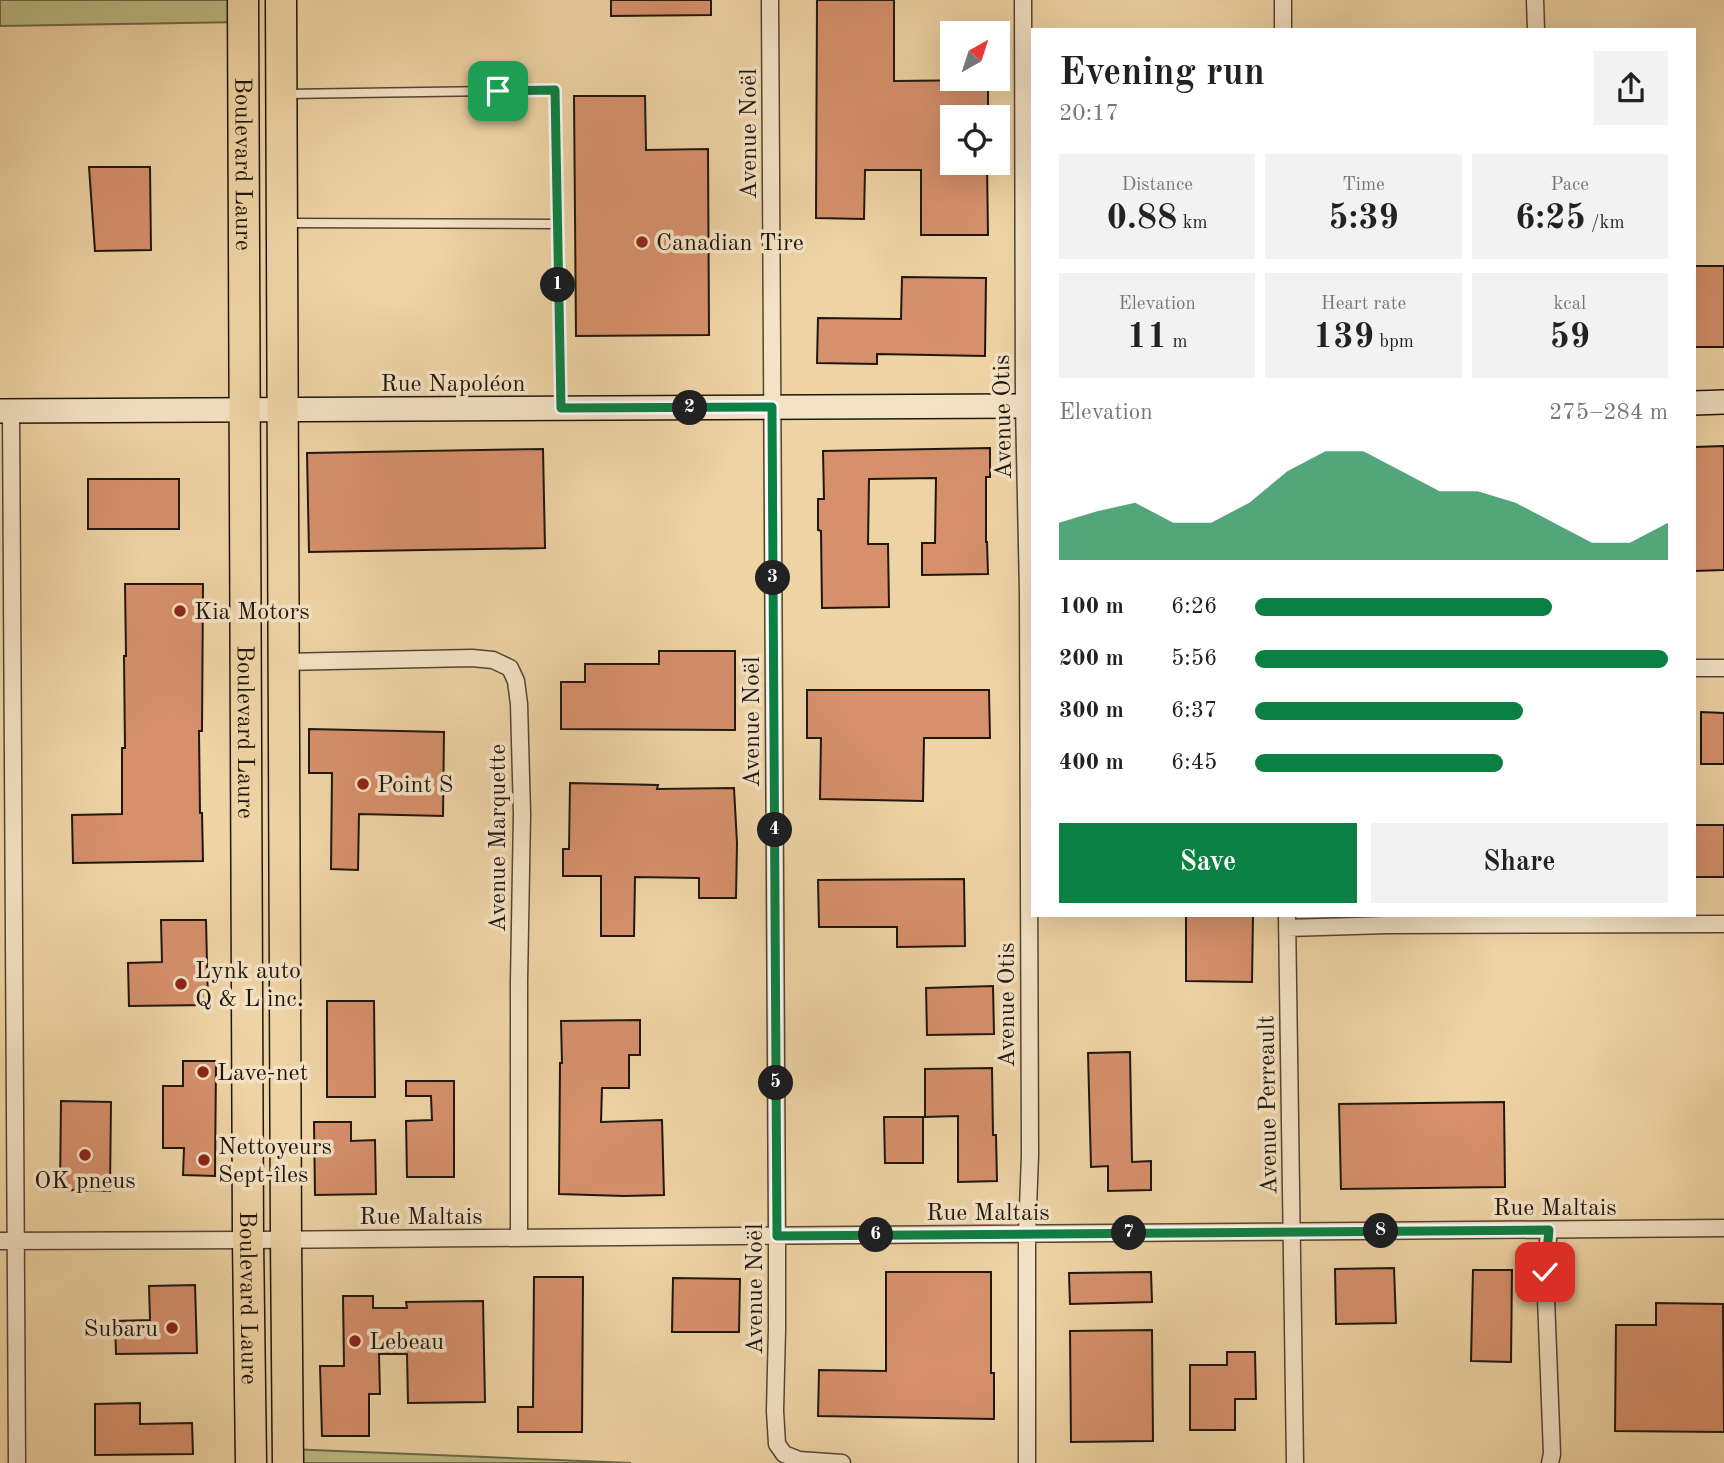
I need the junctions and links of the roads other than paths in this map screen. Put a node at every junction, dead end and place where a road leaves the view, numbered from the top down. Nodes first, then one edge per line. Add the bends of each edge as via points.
1 (243, 0) edge
2 (281, 0) edge
3 (770, 0) edge
4 (1023, 0) edge
5 (1283, 0) edge
6 (1535, 0) edge
7 (1283, 28) edge
8 (1536, 28) edge
9 (281, 94) junction
10 (282, 223) junction
11 (557, 224) junction
12 (1724, 402) edge
13 (1696, 403) edge
14 (1028, 406) edge
15 (772, 407) junction
16 (561, 408) junction
17 (246, 410) junction
18 (282, 410) junction
19 (5, 411) edge
20 (283, 662) junction
21 (1696, 668) edge
22 (1724, 668) edge
23 (1287, 921) edge
24 (1724, 924) edge
25 (1724, 1228) edge
26 (1549, 1230) junction
27 (1292, 1232) junction
28 (1027, 1234) junction
29 (777, 1236) junction
30 (519, 1238) junction
31 (248, 1240) junction
32 (286, 1240) junction
33 (8, 1241) edge
34 (17, 1463) edge
35 (251, 1463) edge
36 (288, 1463) edge
37 (842, 1463) edge
38 (1027, 1463) edge
39 (1295, 1463) edge
40 (1550, 1463) edge

1 - 17 highway, Boulevard Laure
2 - 9 highway, Boulevard Laure
3 - 15 street, Avenue Noël
4 - 14 street, Avenue Otis
5 - 7 street
6 - 8 street
9 - 10 highway, Boulevard Laure
9 - 11 lane via 555,90
10 - 11 lane
10 - 18 highway, Boulevard Laure
11 - 16 lane
12 - 13 street
14 - 15 street, Rue Napoléon
14 - 28 street, Avenue Otis
15 - 16 street, Rue Napoléon
15 - 29 street, Avenue Noël
16 - 18 street, Rue Napoléon
17 - 18 street, Rue Napoléon
17 - 19 street, Rue Napoléon
17 - 31 highway, Boulevard Laure
18 - 20 highway, Boulevard Laure
19 - 33 street
20 - 30 street, Avenue Marquette via 472,658 494,660 510,668 516,681 522,814
20 - 32 highway, Boulevard Laure
21 - 22 street
23 - 24 street
23 - 27 street, Avenue Perreault
25 - 26 street, Rue Maltais
26 - 27 street, Rue Maltais
26 - 40 street via 1545,1272
27 - 28 street, Rue Maltais
27 - 39 street, Avenue Perreault
28 - 29 street, Rue Maltais
28 - 38 street, Avenue Otis
29 - 30 street, Rue Maltais
29 - 37 street, Avenue Noël via 777,1444 784,1454 799,1460
30 - 32 street, Rue Maltais
31 - 32 street, Rue Maltais
31 - 33 street, Rue Maltais
31 - 35 highway, Boulevard Laure
32 - 36 highway, Boulevard Laure
33 - 34 street

